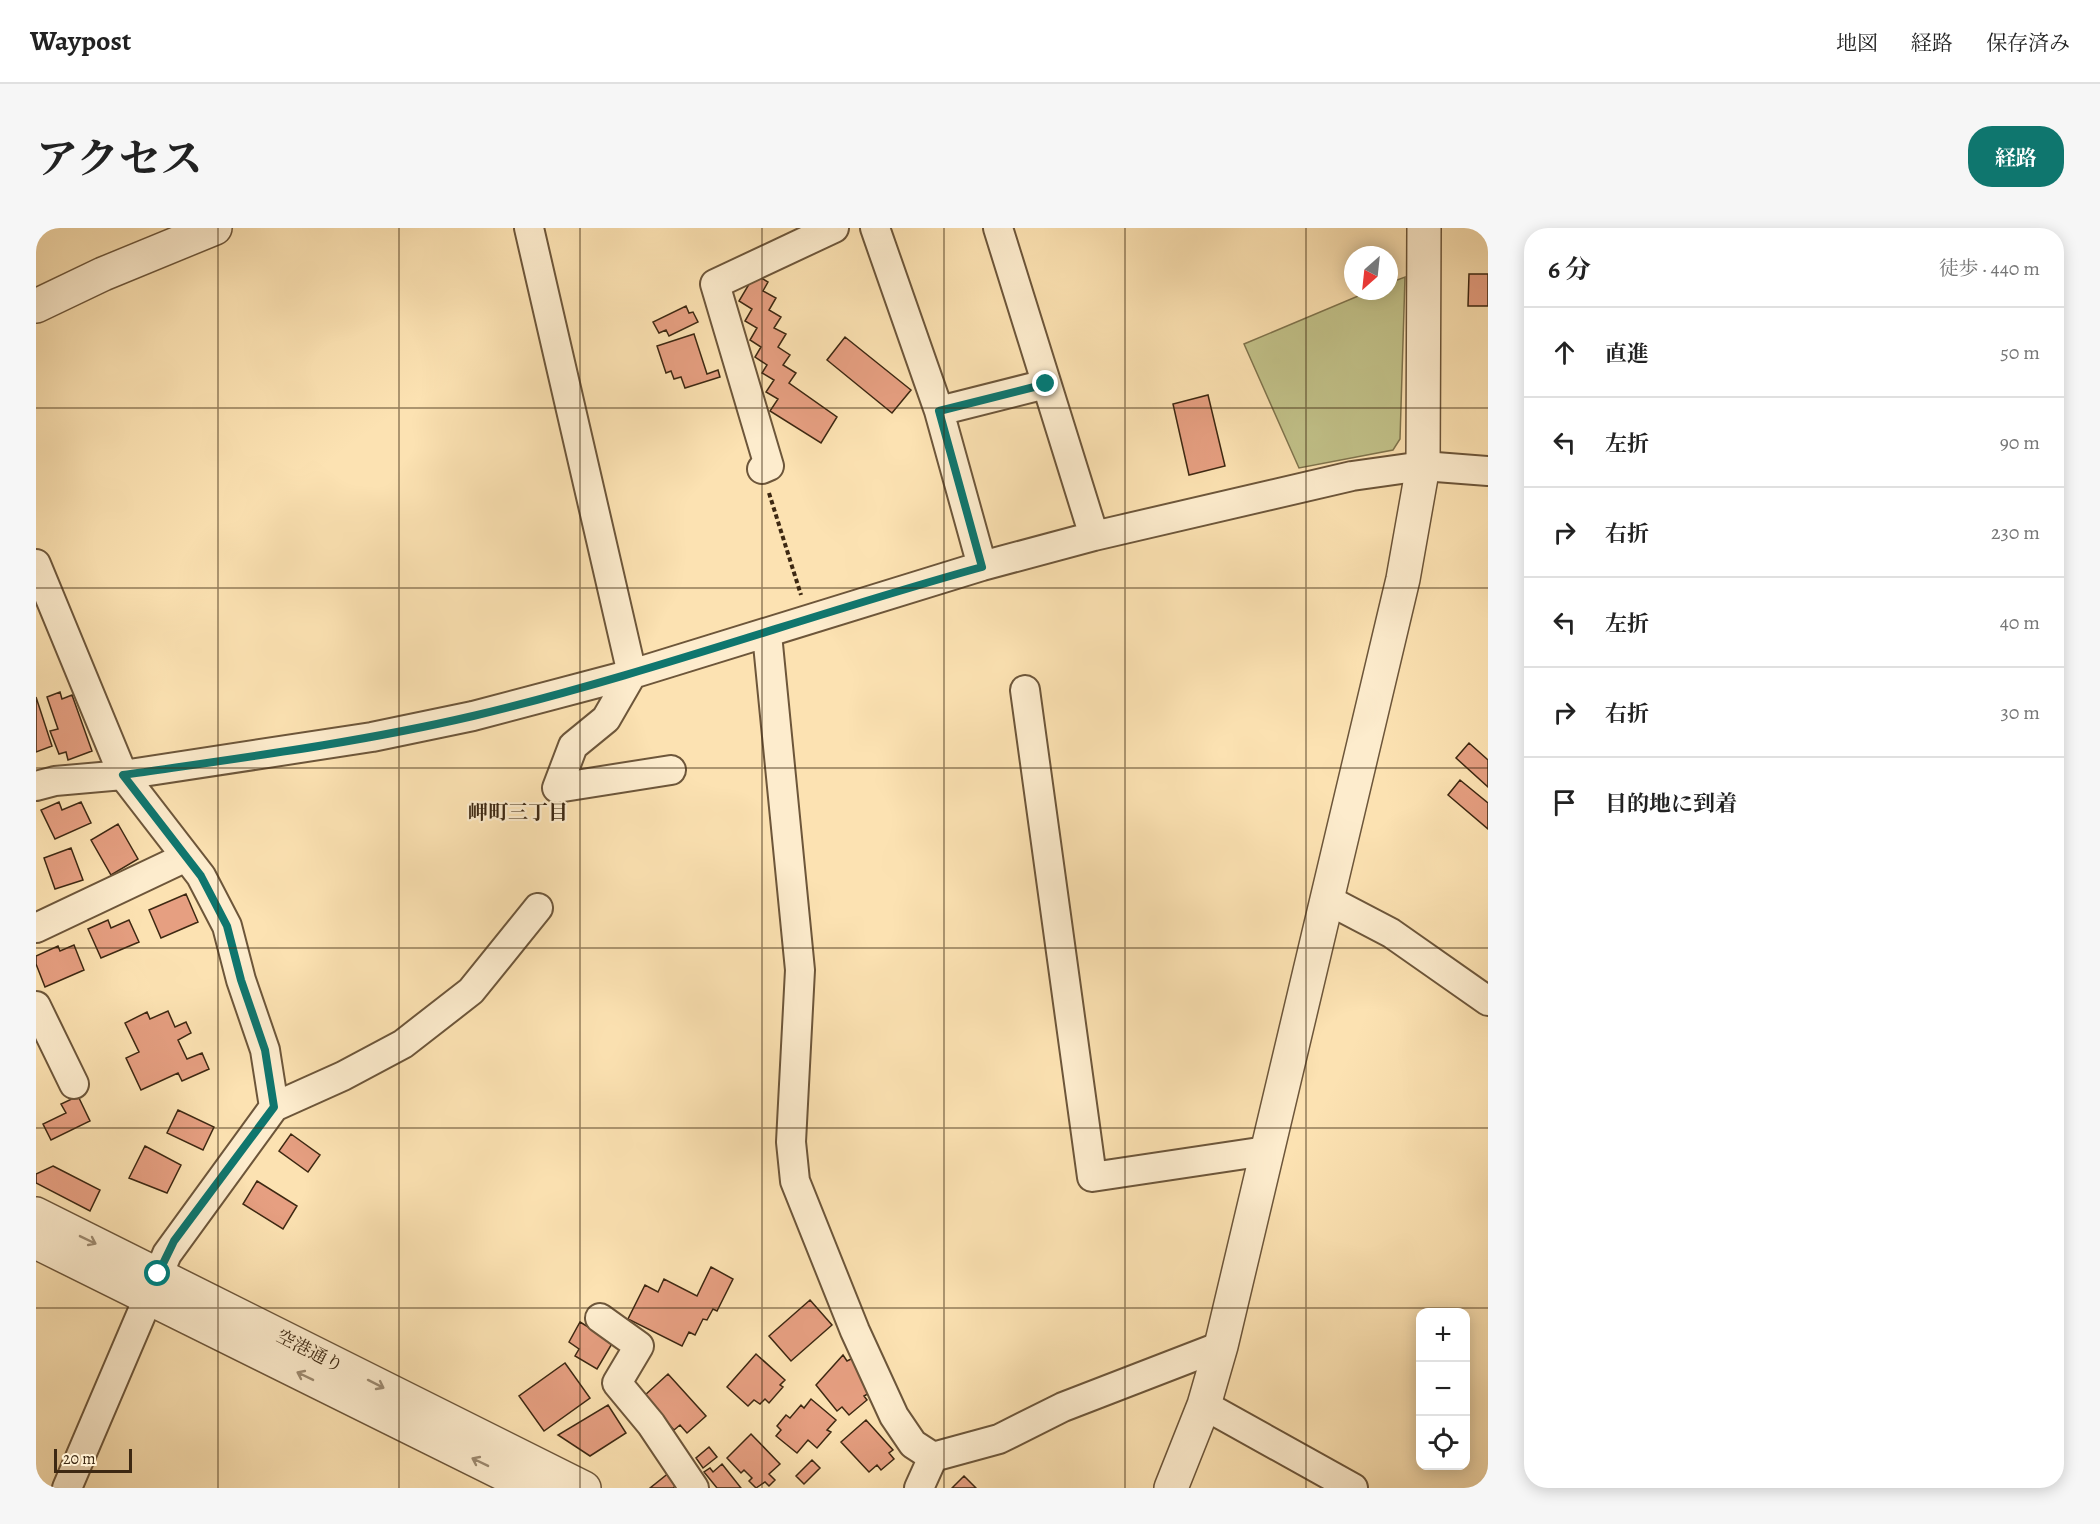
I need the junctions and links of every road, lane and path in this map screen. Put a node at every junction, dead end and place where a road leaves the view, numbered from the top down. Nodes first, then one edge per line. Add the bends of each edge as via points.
1 (215, 228) edge
2 (529, 228) edge
3 (834, 228) edge
4 (875, 228) edge
5 (999, 228) edge
6 (1424, 228) edge
7 (36, 306) edge
8 (1046, 384) junction
9 (939, 411) junction
10 (1423, 466) junction
11 (762, 469) joint
12 (1488, 471) edge
13 (1094, 536) junction
14 (36, 564) edge
15 (982, 567) junction
16 (808, 618) junction
17 (767, 634) junction
18 (632, 674) junction
19 (1025, 690) dead end
20 (671, 770) dead end
21 (123, 775) junction
22 (36, 786) edge
23 (186, 857) junction
24 (1326, 899) junction
25 (538, 908) dead end
26 (36, 928) edge
27 (1488, 1001) edge
28 (36, 1006) edge
29 (75, 1084) dead end
30 (274, 1107) junction
31 (1266, 1151) junction
32 (36, 1214) edge
33 (36, 1242) edge
34 (152, 1286) junction
35 (600, 1318) dead end
36 (1221, 1346) junction
37 (1204, 1405) junction
38 (933, 1457) junction
39 (67, 1488) edge
40 (532, 1488) edge
41 (584, 1488) edge
42 (694, 1488) edge
43 (919, 1488) edge
44 (1171, 1488) edge
45 (1353, 1488) edge

1 - 7 street
2 - 18 street
3 - 11 street via 715,284 769,466
4 - 9 street
5 - 8 street
6 - 10 street
8 - 9 street
8 - 13 street
9 - 15 street
10 - 12 street
10 - 13 street via 1352,476
10 - 24 street via 1403,579
11 - 16 path
13 - 15 street
14 - 21 street
15 - 16 street
16 - 17 street
17 - 18 street
17 - 38 street via 800,970 791,1142 795,1181 894,1416 914,1444
18 - 20 street via 606,719 573,746 556,788
18 - 21 street via 473,716 372,737
19 - 31 street via 1092,1177
21 - 22 street
21 - 23 street
23 - 26 street
23 - 30 street via 201,876 227,926 265,1050
24 - 27 street via 1391,933
24 - 31 street
25 - 30 street via 471,991 403,1044
28 - 29 street
30 - 34 street via 174,1241
31 - 36 street
32 -> 34 street, 空港通り
33 - 34 street, 空港通り
34 - 39 street
40 -> 34 street, 空港通り
34 -> 41 street, 空港通り
35 - 42 street via 639,1346 617,1383 651,1424
36 - 37 street
36 - 38 street via 1063,1407 999,1439
37 - 44 street
37 - 45 street
38 - 43 street

